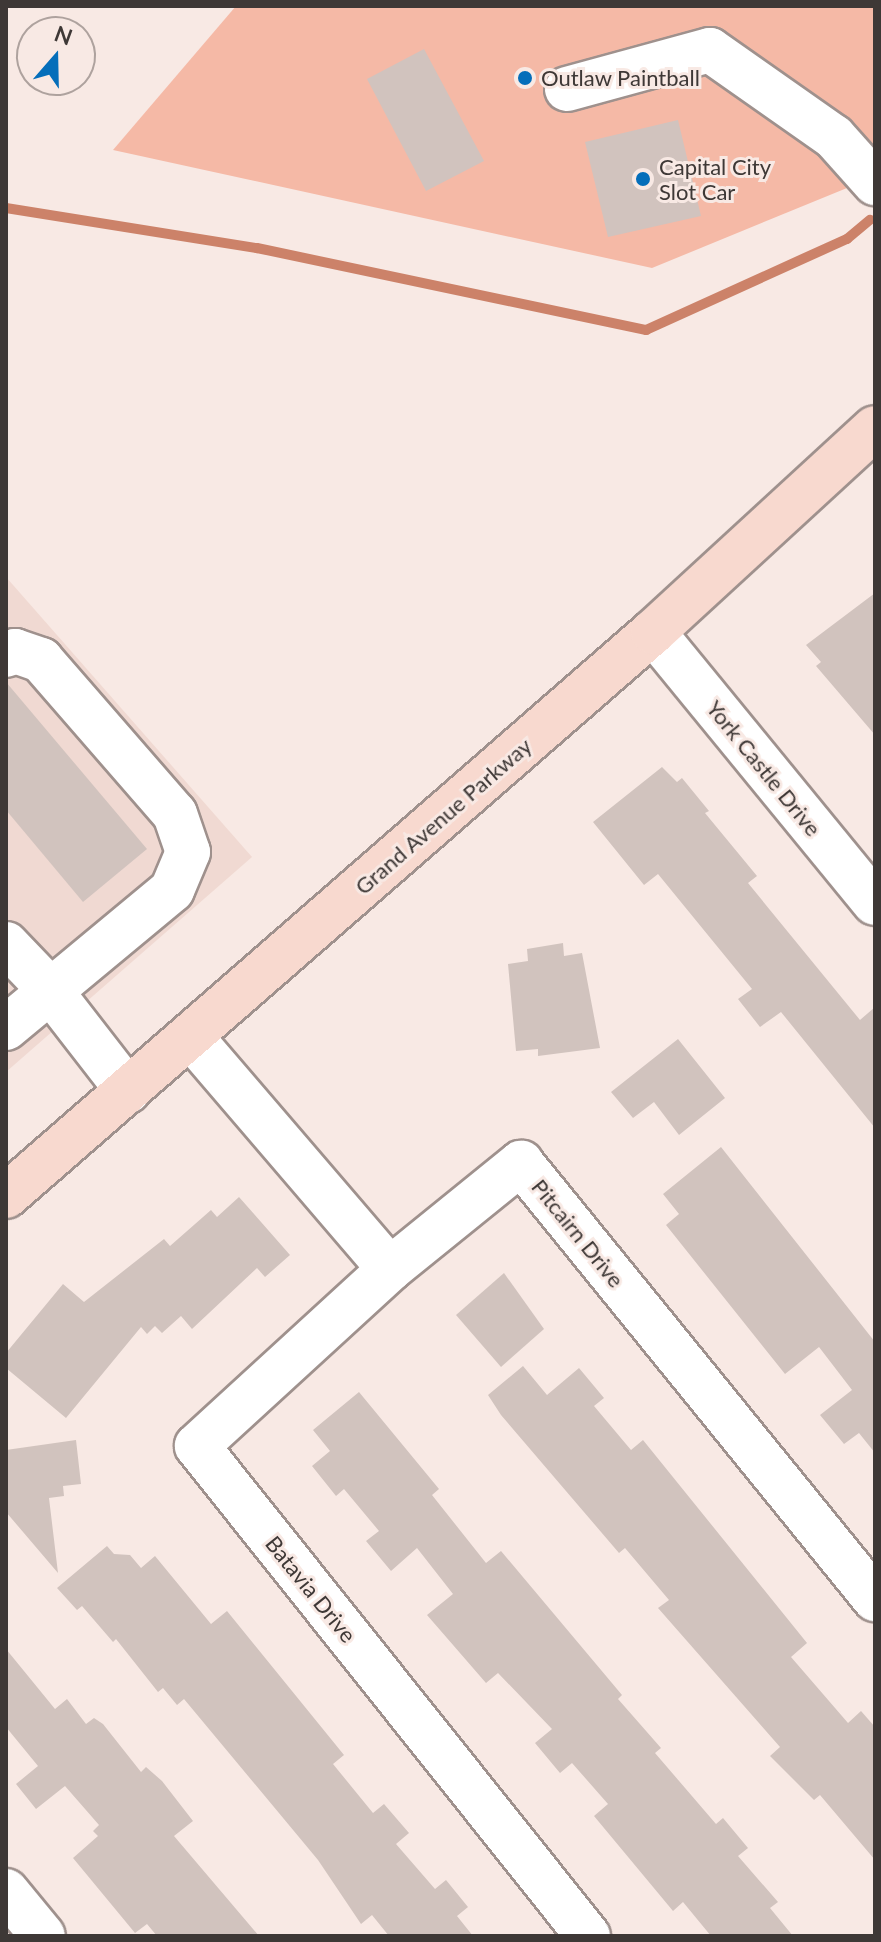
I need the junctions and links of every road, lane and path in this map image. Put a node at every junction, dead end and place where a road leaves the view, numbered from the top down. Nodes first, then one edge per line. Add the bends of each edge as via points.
1 (567, 89) dead end
2 (875, 183) edge
3 (875, 428) edge
4 (653, 632) junction
5 (6, 655) edge
6 (875, 903) edge
7 (6, 944) edge
8 (49, 989) junction
9 (6, 1028) edge
10 (190, 1036) junction
11 (128, 1091) junction
12 (6, 1196) edge
13 (390, 1269) junction
14 (875, 1599) edge
15 (6, 1891) edge
16 (43, 1936) edge
17 (588, 1936) edge

1 - 2 street via 710,50 834,137
3 - 4 main road, Grand Avenue Parkway
4 - 6 street, York Castle Drive
4 - 10 main road, Grand Avenue Parkway
5 - 8 street via 15,651 41,660 175,814 188,852 172,890
7 - 8 street
8 - 9 street
8 - 11 street
10 - 11 main road, Grand Avenue Parkway
10 - 13 street
11 - 12 main road, Grand Avenue Parkway
13 - 14 street, Pitcairn Drive via 521,1163
13 - 17 street, Batavia Drive via 197,1446
15 - 16 street

